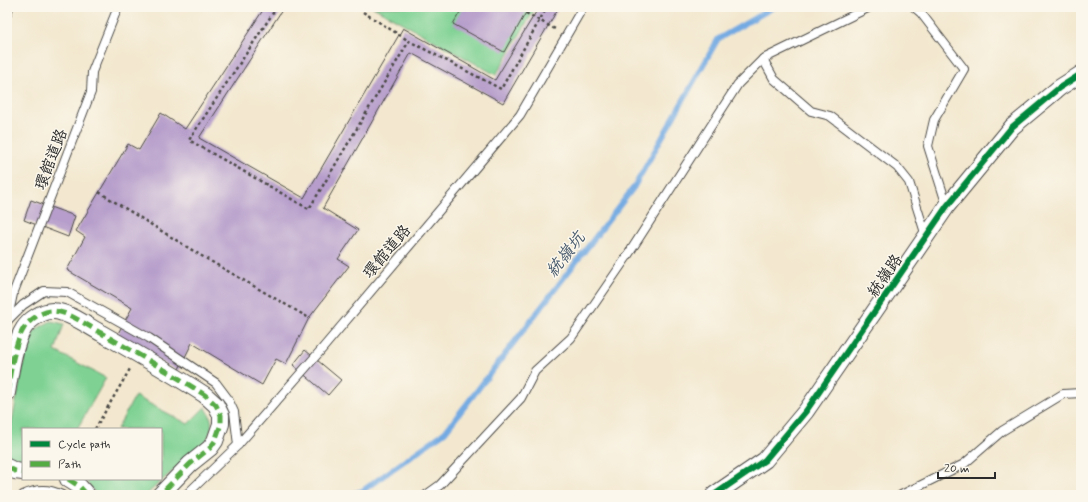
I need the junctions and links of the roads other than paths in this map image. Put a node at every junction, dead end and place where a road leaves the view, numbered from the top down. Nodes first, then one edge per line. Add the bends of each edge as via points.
1 (9, 7) edge
2 (118, 7) edge
3 (583, 7) edge
4 (870, 7) edge
5 (914, 7) edge
6 (7, 14) edge
7 (763, 59) junction
8 (1081, 74) edge
9 (947, 206) junction
10 (926, 237) junction
11 (7, 321) edge
12 (7, 393) edge
13 (1081, 393) edge
14 (238, 445) junction
15 (7, 467) edge
16 (22, 472) edge
17 (70, 480) edge
18 (23, 495) edge
19 (62, 495) edge
20 (87, 495) edge
21 (160, 495) edge
22 (186, 495) edge
23 (426, 495) edge
24 (714, 495) edge
25 (901, 495) edge

1 - 6 lane
2 - 11 lane, 環館道路 via 92,72 91,92 13,294
3 - 14 lane, 環館道路 via 520,116
4 - 7 lane
5 - 9 lane via 964,69 934,120 928,146
7 - 10 lane via 774,79 811,111 830,116 897,167 909,182
7 - 23 lane via 738,84 626,258 571,338 535,371 521,398 440,485
8 - 9 street, 統嶺路 via 1059,88 1012,127
9 - 10 street, 統嶺路
10 - 24 street, 統嶺路 via 802,416 765,460
11 - 14 lane via 23,305 44,291 67,292 149,338 216,383 234,412
12 - 21 street via 17,342 24,328 33,319 48,312 63,313 205,395 216,405 221,415 221,424 215,441
13 - 25 lane via 1063,394 1002,431 964,464
14 - 22 lane, 環館道路
15 - 16 street
17 - 20 street
18 - 19 lane via 44,490

